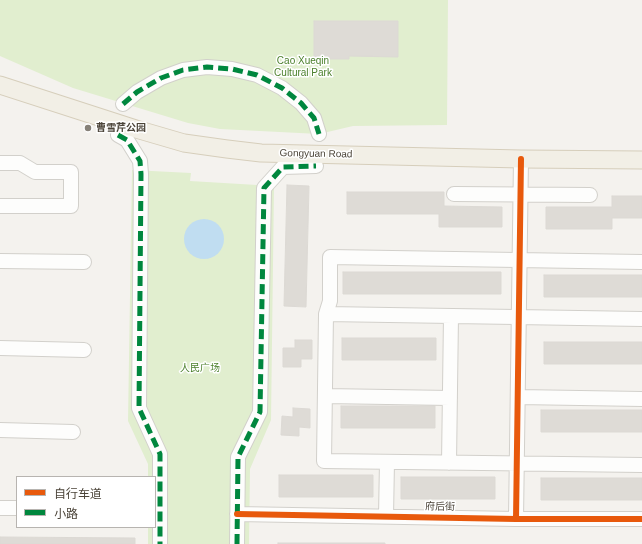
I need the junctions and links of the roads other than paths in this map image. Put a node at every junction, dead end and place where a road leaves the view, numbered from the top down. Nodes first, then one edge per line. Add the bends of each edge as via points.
1 (0, 86) edge
2 (123, 104) dead end
3 (319, 134) dead end
4 (118, 135) dead end
5 (521, 159) junction
6 (642, 160) edge
7 (0, 164) edge
8 (316, 166) dead end
9 (454, 194) dead end
10 (520, 194) junction
11 (590, 195) dead end
12 (0, 206) edge
13 (519, 260) junction
14 (0, 261) edge
15 (84, 262) dead end
16 (642, 262) edge
17 (326, 314) junction
18 (451, 316) junction
19 (518, 317) junction
20 (642, 319) edge
21 (0, 348) edge
22 (84, 350) dead end
23 (324, 396) junction
24 (450, 398) junction
25 (518, 398) junction
26 (642, 399) edge
27 (0, 430) edge
28 (73, 432) dead end
29 (387, 462) junction
30 (449, 463) junction
31 (516, 463) junction
32 (642, 465) edge
33 (0, 508) edge
34 (16, 508) edge
35 (158, 510) edge
36 (237, 514) junction
37 (386, 516) junction
38 (516, 519) junction
39 (642, 519) edge
40 (160, 544) edge
41 (237, 544) edge

1 - 5 main road, Gongyuan Road via 184,143 261,153
2 - 3 street via 161,78 183,70 207,67 232,69 257,75 301,102 314,118
4 - 35 street via 127,140 140,161 142,174 139,408 160,454
5 - 6 main road, Gongyuan Road
5 - 10 street
7 - 12 street via 20,164 35,172 71,172 71,206
8 - 36 street via 283,167 264,188 260,412 238,457
9 - 10 street
10 - 11 street
10 - 13 street
13 - 16 street
13 - 17 street via 330,257 330,300
13 - 19 street
14 - 15 street
17 - 18 street
17 - 23 street
18 - 19 street
18 - 24 street
19 - 20 street
19 - 25 street
21 - 22 street
23 - 24 street
23 - 29 street via 324,461
24 - 30 street
25 - 26 street
25 - 31 street
27 - 28 street
29 - 30 street
29 - 37 street
30 - 31 street
31 - 32 street
31 - 38 street
33 - 34 street
35 - 40 street
36 - 37 street, 府后街
36 - 41 street
37 - 38 street, 府后街
38 - 39 street, 府后街

